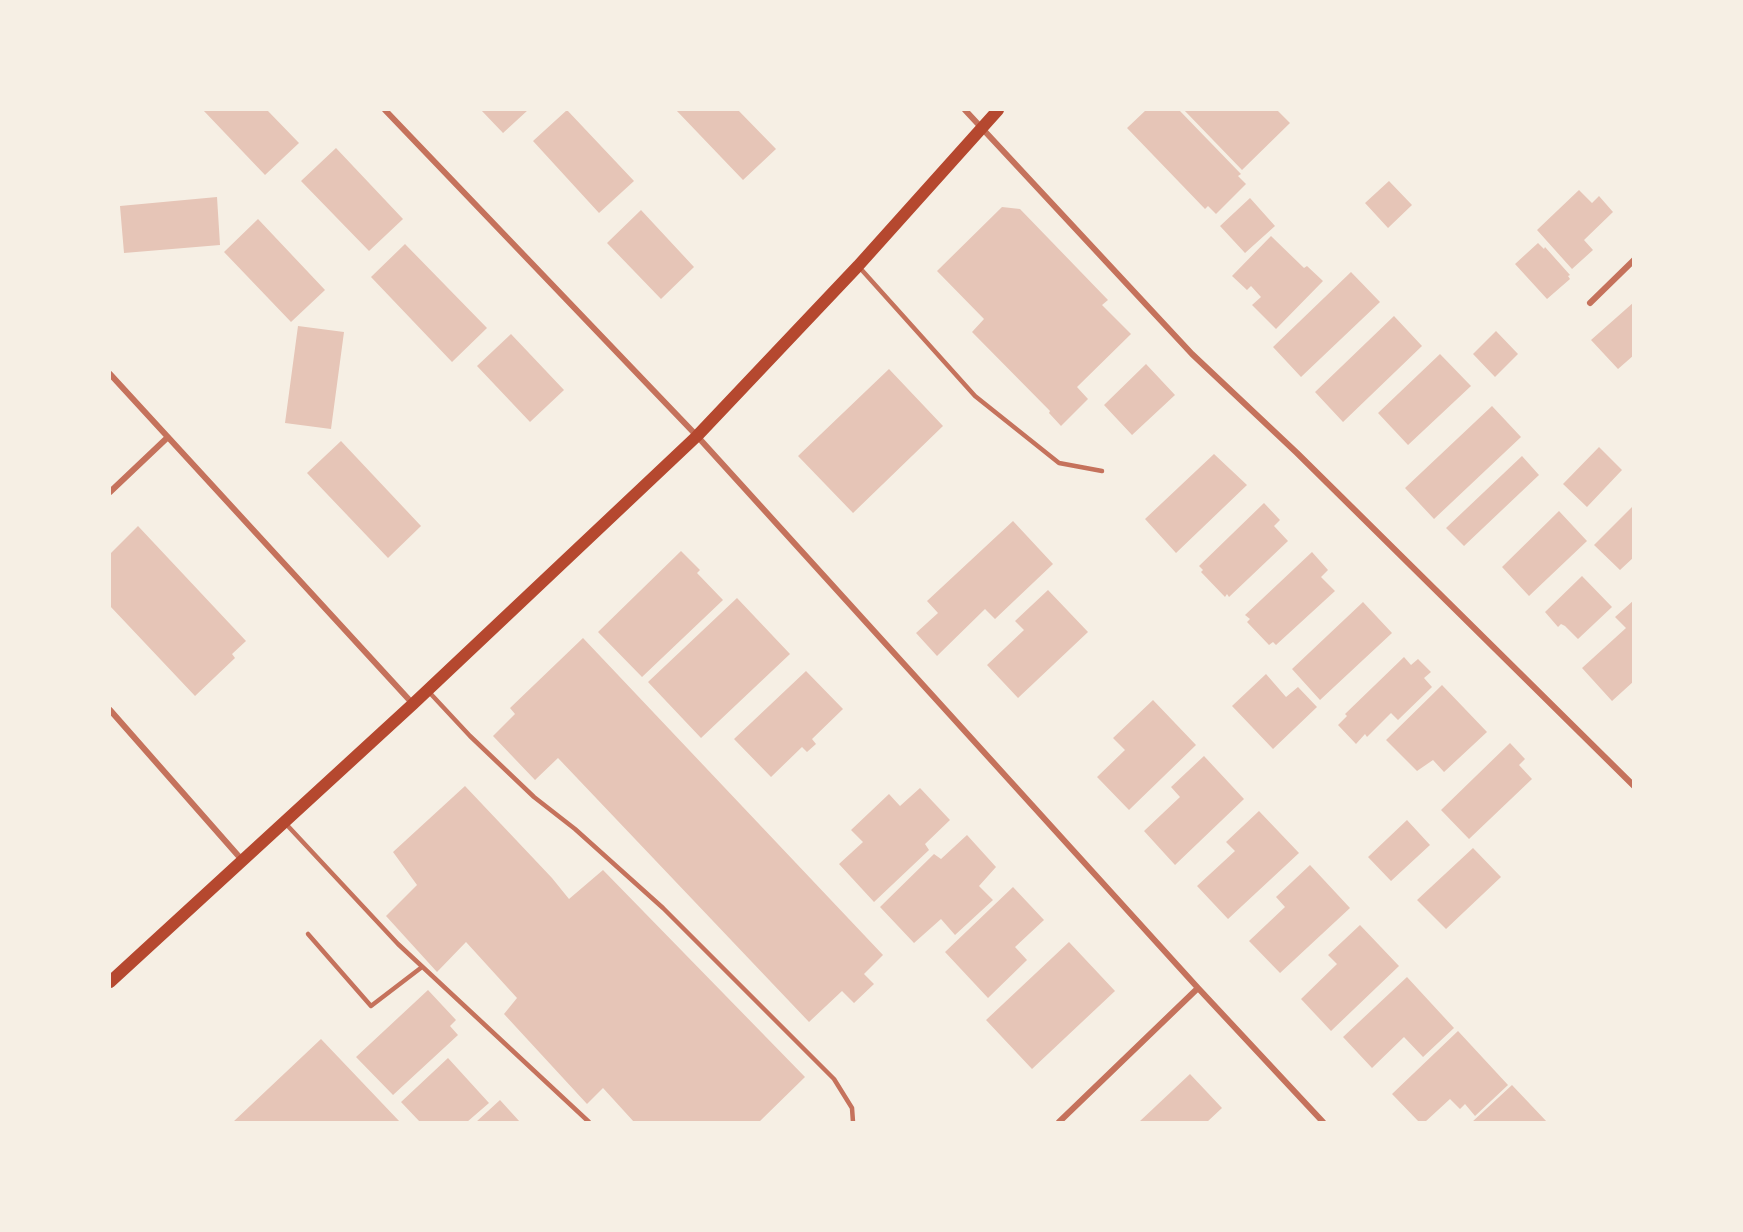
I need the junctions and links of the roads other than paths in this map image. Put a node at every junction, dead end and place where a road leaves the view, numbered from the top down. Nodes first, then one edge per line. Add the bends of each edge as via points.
1 (385, 110) edge
2 (965, 110) edge
3 (998, 110) edge
4 (982, 128) junction
5 (1634, 260) edge
6 (858, 266) junction
7 (1590, 303) dead end
8 (110, 374) edge
9 (168, 436) junction
10 (697, 436) junction
11 (1102, 471) dead end
12 (110, 492) edge
13 (428, 690) junction
14 (413, 704) junction
15 (110, 710) edge
16 (1634, 786) edge
17 (284, 822) junction
18 (242, 860) junction
19 (308, 934) dead end
20 (422, 967) junction
21 (110, 982) edge
22 (1198, 988) junction
23 (589, 1122) edge
24 (853, 1122) edge
25 (1059, 1122) edge
26 (1323, 1122) edge

1 - 10 street
2 - 4 street
3 - 4 main road
4 - 6 main road
4 - 16 street via 1192,354
5 - 7 street
6 - 10 main road
6 - 11 lane via 975,396 1059,463
8 - 9 street
9 - 12 street
9 - 14 street
10 - 13 main road
10 - 22 street
13 - 14 main road
13 - 24 lane via 534,798 575,829 663,908 834,1079 852,1108
14 - 17 main road
15 - 18 street
17 - 18 main road
17 - 20 lane
18 - 21 main road
19 - 20 lane via 371,1006
20 - 23 lane
22 - 25 street
22 - 26 street

